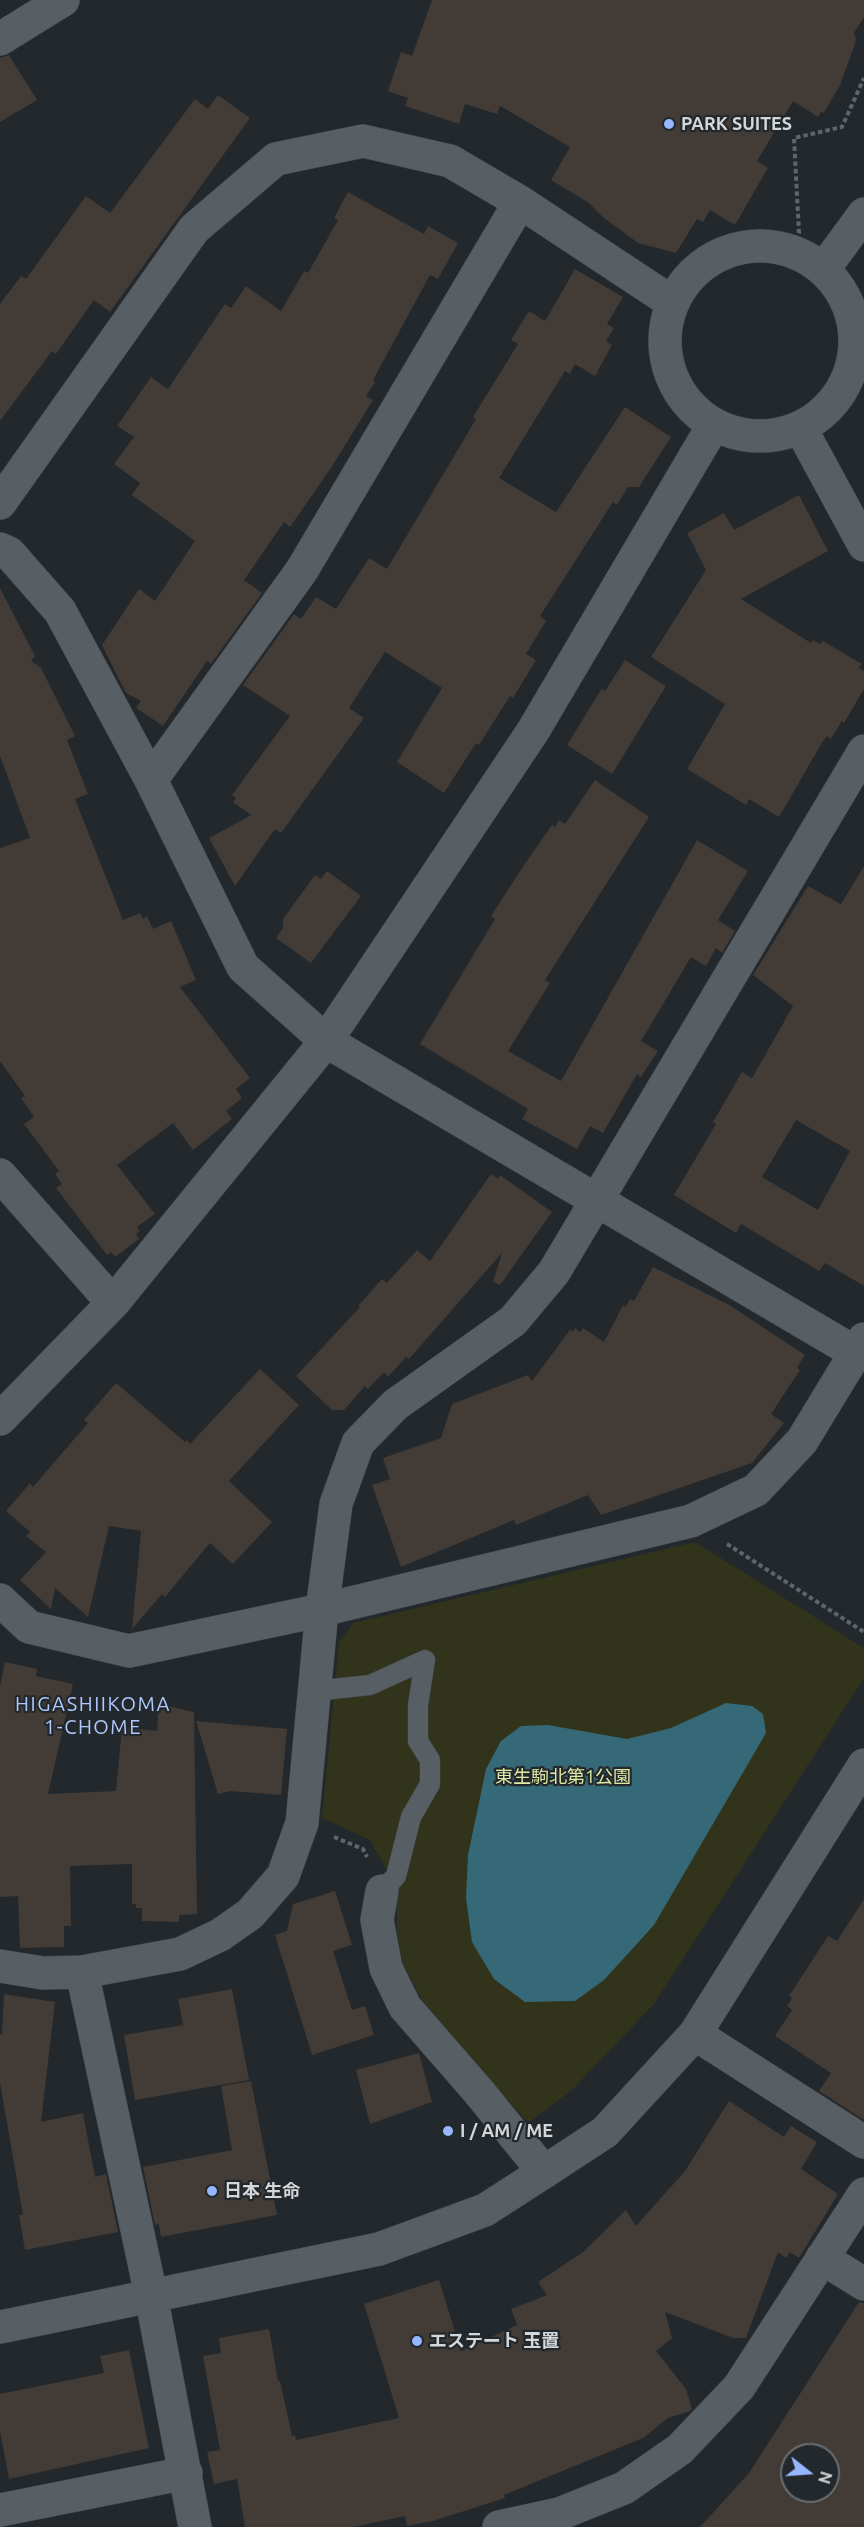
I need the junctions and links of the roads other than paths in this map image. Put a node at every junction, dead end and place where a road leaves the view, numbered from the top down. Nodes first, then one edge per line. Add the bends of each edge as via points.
1 (63, 0) edge
2 (0, 39) edge
3 (520, 202) junction
4 (864, 214) edge
5 (824, 270) junction
6 (673, 303) junction
7 (712, 426) junction
8 (801, 429) junction
9 (0, 503) edge
10 (864, 545) edge
11 (0, 549) edge
12 (864, 751) edge
13 (151, 780) junction
14 (326, 1041) junction
15 (0, 1175) edge
16 (596, 1200) junction
17 (112, 1303) junction
18 (860, 1346) edge
19 (0, 1419) edge
20 (0, 1600) edge
21 (322, 1610) junction
22 (314, 1691) junction
23 (864, 1765) edge
24 (382, 1891) joint
25 (0, 1966) edge
26 (82, 1972) junction
27 (695, 2034) junction
28 (864, 2142) edge
29 (544, 2172) junction
30 (864, 2194) edge
31 (822, 2258) junction
32 (864, 2284) edge
33 (151, 2295) junction
34 (0, 2326) edge
35 (186, 2473) junction
36 (0, 2510) edge
37 (195, 2527) edge
38 (499, 2527) edge

1 - 2 street
3 - 6 street
3 - 9 street via 450,161 363,141 276,159 194,229
3 - 13 street via 302,570
4 - 5 street
5 - 6 street via 789,250 759,246 726,252 698,269
5 - 8 street via 845,296 856,333 853,367 839,397
6 - 7 street via 665,329 666,363 682,399
7 - 8 street via 769,438
7 - 14 street via 533,731
8 - 10 street
11 - 13 street via 9,553 60,611
12 - 16 street
13 - 14 street via 243,967
14 - 16 street
14 - 17 street
15 - 17 street
16 - 18 street
16 - 21 street via 554,1272 513,1321 395,1406 358,1443 336,1504
17 - 19 street
18 - 21 street via 802,1441 756,1490 691,1521
20 - 21 street via 28,1626 129,1650
21 - 22 street
22 - 24 lane via 370,1685 425,1660 418,1705 418,1741 430,1760 430,1784 411,1817 396,1876
22 - 26 street via 302,1823 283,1876 249,1914 220,1935 180,1954
23 - 27 street
24 - 29 street via 377,1920 386,1968 405,2007
25 - 26 street via 43,1973
26 - 33 street
27 - 28 street
27 - 29 street via 605,2132
29 - 33 street via 485,2210 379,2249
30 - 31 street
31 - 32 street
31 - 38 street via 739,2387 680,2450 624,2488 559,2514
33 - 34 street
33 - 35 street
35 - 36 street
35 - 37 street

